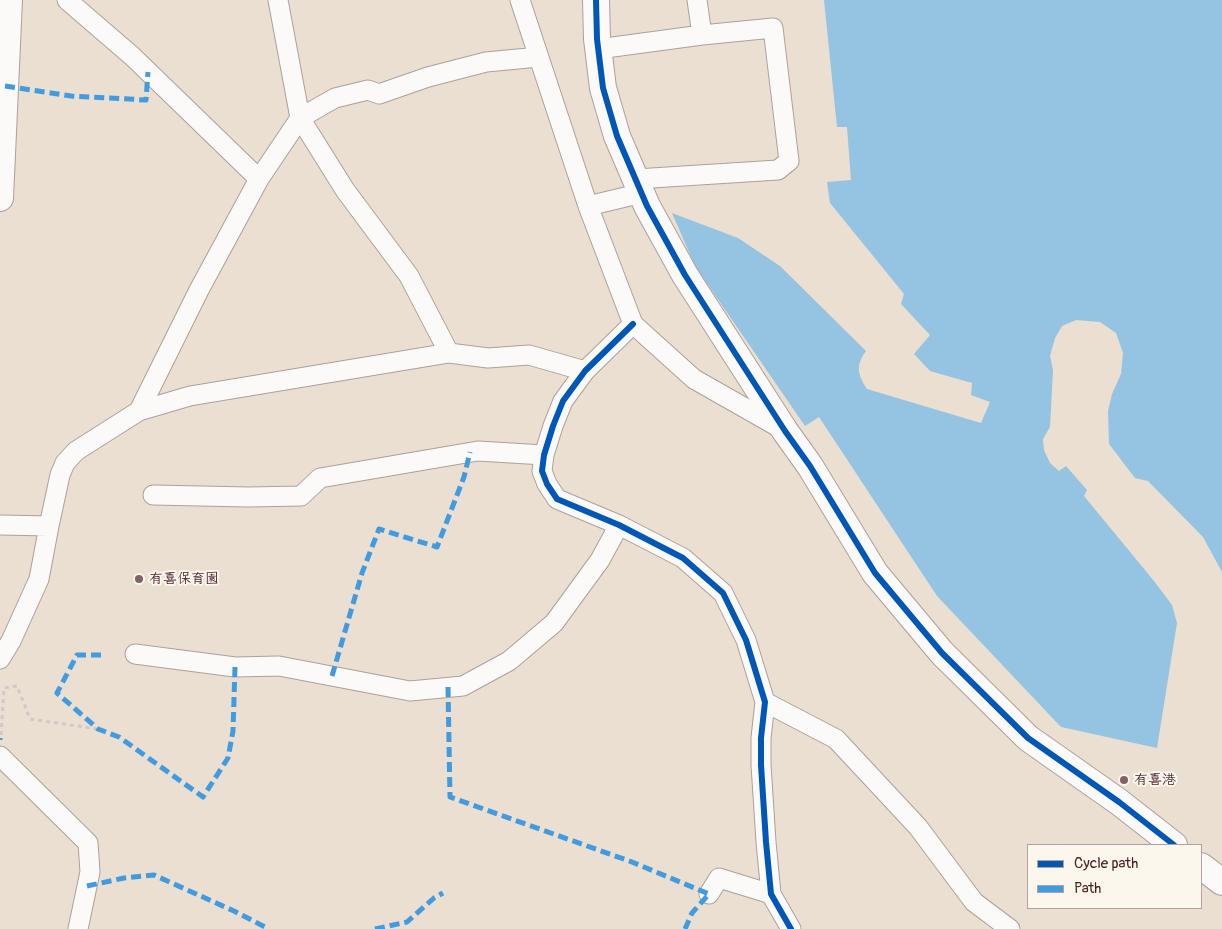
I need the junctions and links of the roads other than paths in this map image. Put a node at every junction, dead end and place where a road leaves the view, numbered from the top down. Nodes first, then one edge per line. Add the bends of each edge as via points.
1 (9, 0) edge
2 (67, 0) edge
3 (278, 0) edge
4 (520, 0) edge
5 (596, 0) edge
6 (698, 0) edge
7 (702, 35) junction
8 (598, 49) junction
9 (539, 57) junction
10 (300, 118) junction
11 (258, 179) junction
12 (639, 186) junction
13 (0, 198) edge
14 (588, 206) junction
15 (633, 324) junction
16 (448, 353) junction
17 (585, 371) junction
18 (140, 411) junction
19 (785, 431) junction
20 (544, 455) junction
21 (153, 495) dead end
22 (0, 525) edge
23 (619, 525) junction
24 (48, 526) junction
25 (135, 654) dead end
26 (0, 659) edge
27 (765, 702) junction
28 (0, 756) edge
29 (1173, 844) edge
30 (1202, 867) edge
31 (1222, 882) edge
32 (709, 894) dead end
33 (771, 894) junction
34 (78, 929) edge
35 (791, 929) edge
36 (1010, 929) edge

1 - 13 street
2 - 11 street via 132,56
3 - 10 street
4 - 9 street
5 - 8 street
6 - 7 street
7 - 8 street
7 - 12 street via 773,28 789,161 778,170
8 - 12 street via 602,88 617,136
9 - 10 street via 486,62 379,94 368,90 335,98
9 - 14 street
10 - 11 street
10 - 16 street via 345,190 409,276
11 - 18 street
12 - 14 street
12 - 19 street via 685,275
14 - 15 street
15 - 17 street
15 - 19 street via 694,379
16 - 17 street via 488,358 528,355
16 - 18 street via 190,396
17 - 20 street via 563,401
18 - 24 street via 76,451 65,463
19 - 29 street via 875,573 942,654 1028,738
20 - 21 street via 478,451 320,478 301,496
20 - 23 street via 542,471 557,499
22 - 24 street
23 - 25 street via 600,560 554,623 509,661 463,686 410,691 279,666 235,667
23 - 27 street via 682,558 723,593 746,640
24 - 26 street via 39,579
27 - 33 street via 761,765
27 - 36 street via 836,739 918,827 974,902
28 - 34 street via 88,843 90,872
30 - 31 street
32 - 33 street via 719,878
33 - 35 street

